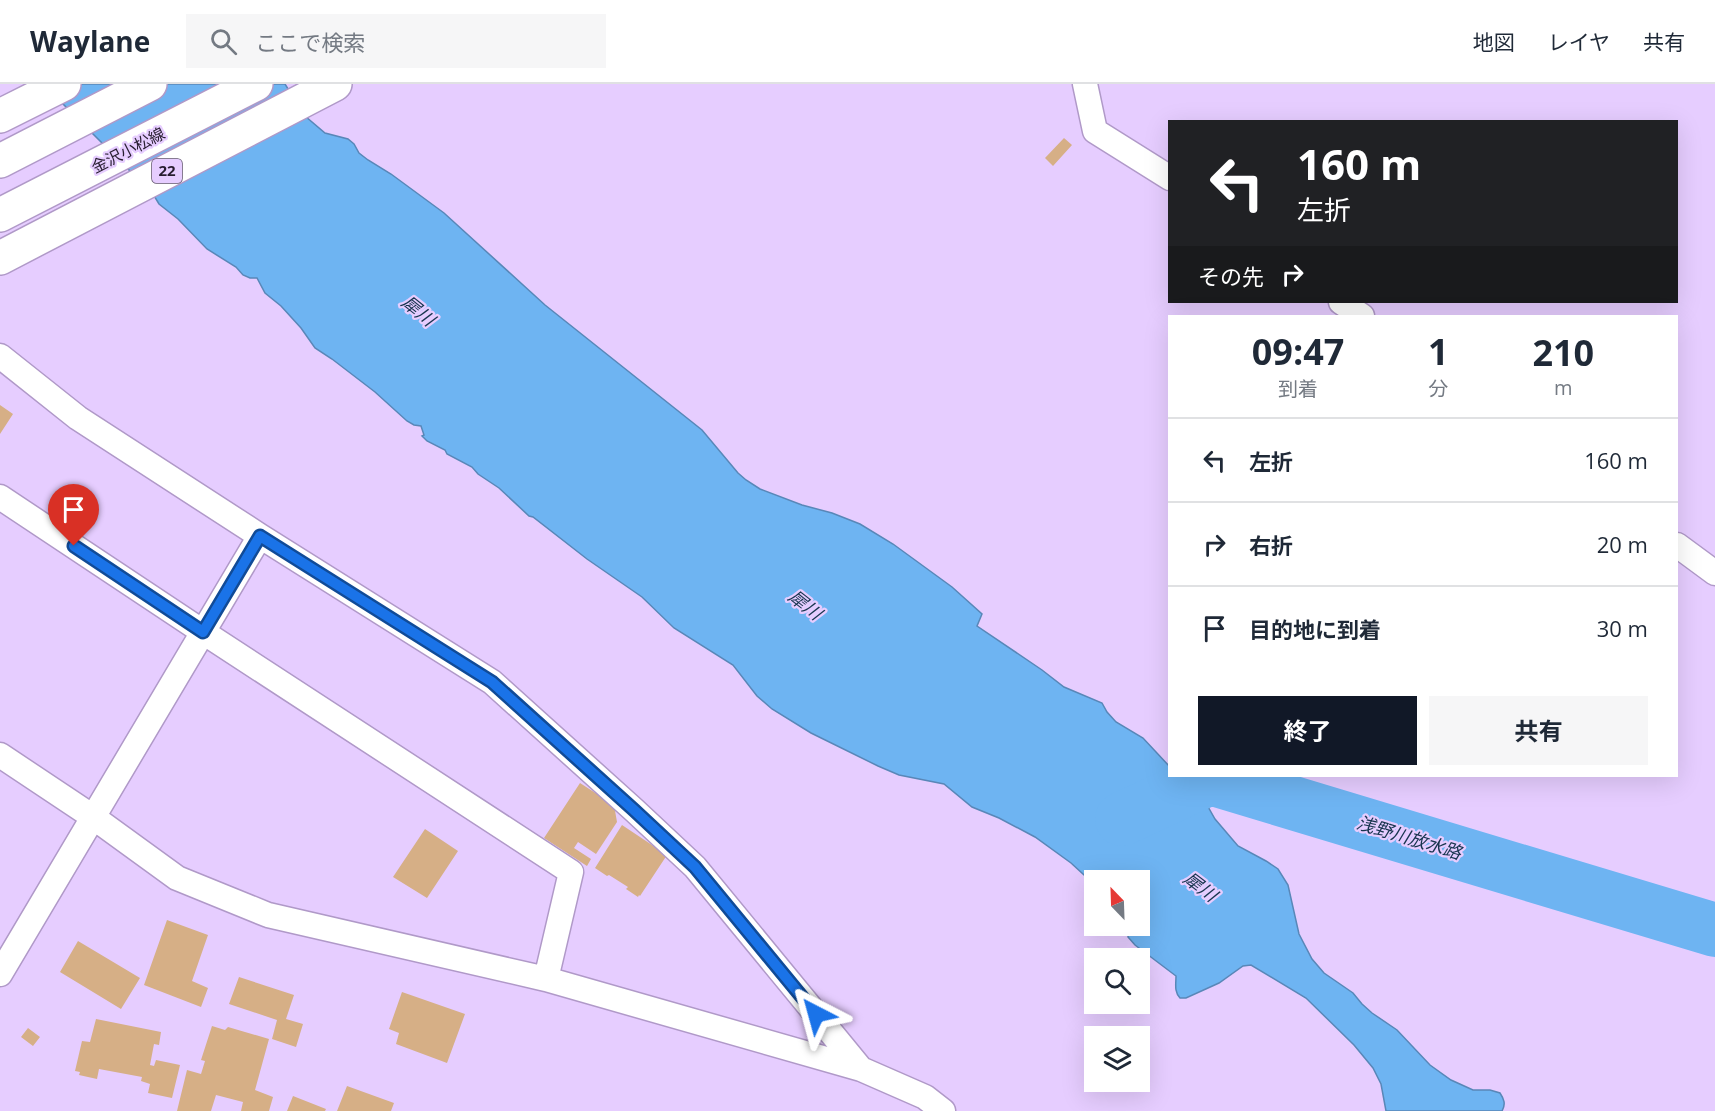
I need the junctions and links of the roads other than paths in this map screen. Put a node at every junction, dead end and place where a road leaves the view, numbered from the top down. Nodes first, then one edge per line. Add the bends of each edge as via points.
1 (64, 84) edge
2 (150, 84) edge
3 (256, 84) edge
4 (335, 84) edge
5 (1085, 84) edge
6 (0, 116) edge
7 (0, 161) edge
8 (1168, 177) edge
9 (0, 215) edge
10 (0, 258) edge
11 (1342, 303) edge
12 (1360, 315) edge
13 (0, 356) edge
14 (0, 497) edge
15 (260, 536) junction
16 (1678, 546) edge
17 (1715, 573) edge
18 (203, 632) junction
19 (0, 755) edge
20 (93, 817) junction
21 (0, 974) edge
22 (546, 979) junction
23 (861, 1069) junction
24 (943, 1111) edge

1 - 6 main road
2 - 7 main road
3 - 9 main road, 金沢小松線 / 22
4 - 10 main road, 22
5 - 8 street via 1095,131
11 - 12 street
13 - 15 street via 78,418
14 - 18 street
15 - 18 street
15 - 23 street via 492,682 695,867
16 - 17 street
18 - 20 street
18 - 22 street via 571,872
19 - 20 street
20 - 21 street
20 - 22 street via 177,878 268,915
22 - 23 street
23 - 24 street via 925,1097

